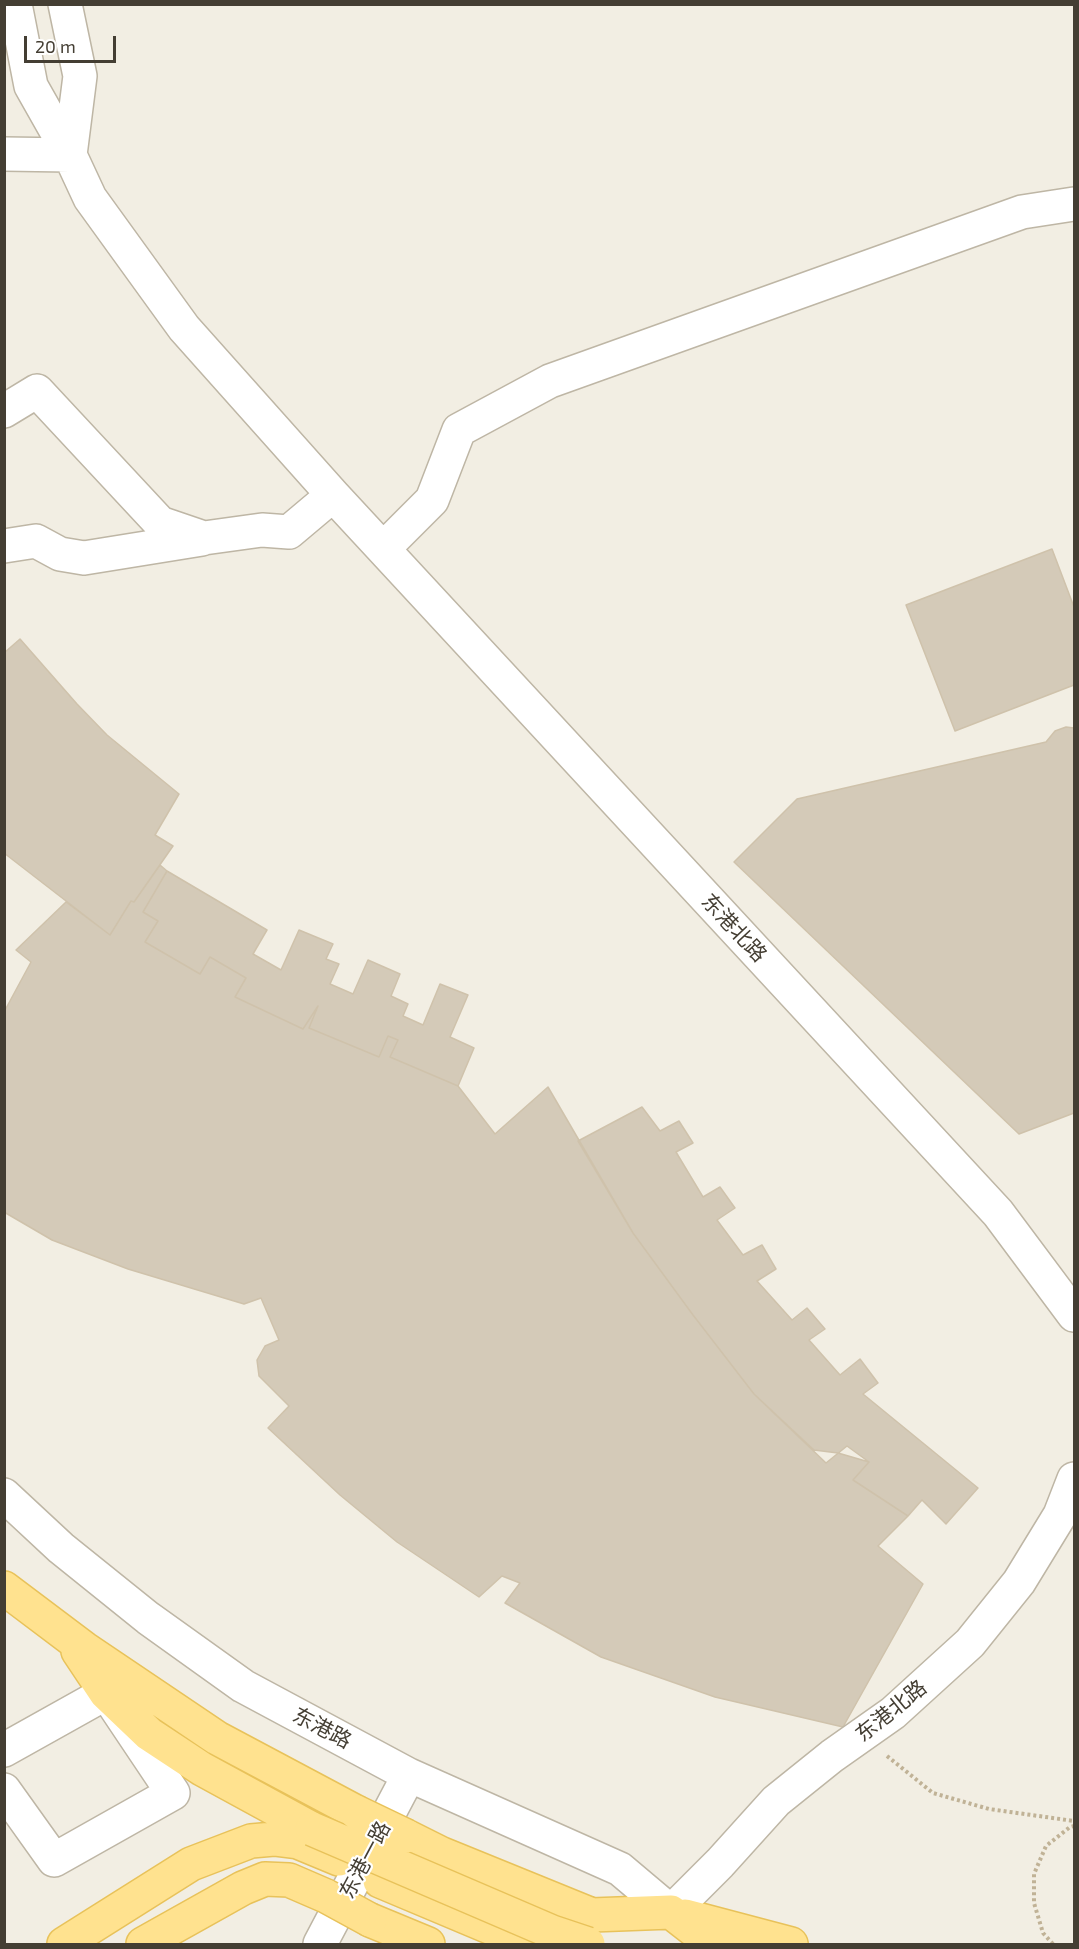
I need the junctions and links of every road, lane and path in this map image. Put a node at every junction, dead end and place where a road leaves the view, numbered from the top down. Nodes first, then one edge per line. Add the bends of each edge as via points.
1 (15, 4) edge
2 (65, 4) edge
3 (4, 154) edge
4 (70, 155) junction
5 (1074, 204) edge
6 (4, 411) edge
7 (333, 495) junction
8 (204, 538) junction
9 (4, 546) edge
10 (383, 549) junction
11 (1074, 1315) edge
12 (1074, 1479) edge
13 (4, 1495) edge
14 (4, 1588) edge
15 (69, 1637) junction
16 (106, 1693) junction
17 (862, 1736) junction
18 (4, 1750) edge
19 (409, 1775) junction
20 (4, 1790) edge
21 (1074, 1821) edge
22 (1074, 1826) edge
23 (671, 1912) junction
24 (64, 1944) edge
25 (143, 1944) edge
26 (320, 1944) edge
27 (428, 1944) edge
28 (530, 1944) edge
29 (588, 1944) edge
30 (712, 1944) edge
31 (791, 1944) edge
32 (1053, 1944) edge

1 - 4 street, 东港北路 via 31,86
2 - 4 street via 80,76
3 - 4 street
4 - 7 street, 东港北路 via 90,198 183,328
5 - 10 street via 1022,212 550,381 459,430 432,500
6 - 8 street via 37,391 160,523
7 - 8 street via 289,532 262,530
7 - 10 street, 东港北路
8 - 9 street via 84,558 60,554 36,541
10 - 11 street, 东港北路 via 998,1213
12 - 17 street, 东港北路 via 1060,1515 1019,1582 970,1643
13 - 19 street, 东港路 via 61,1548 148,1618 243,1686
14 - 15 main road
15 - 16 main road
15 - 23 main road, bridge via 217,1738 442,1854 592,1915
16 - 18 street
16 - 20 street via 173,1793 54,1860
16 - 29 main road, bridge via 158,1740 202,1769 312,1829
17 - 21 path via 933,1792 989,1809
17 - 23 street, 东港北路 via 776,1801
19 - 23 street, 东港路 via 620,1869
19 - 26 street, 东港一路
22 - 32 path via 1046,1846 1034,1874 1034,1903 1043,1933
23 - 30 main road
23 - 31 main road
24 - 28 main road via 191,1864 251,1841 274,1839 298,1842
25 - 27 main road, bridge via 265,1879 289,1880

